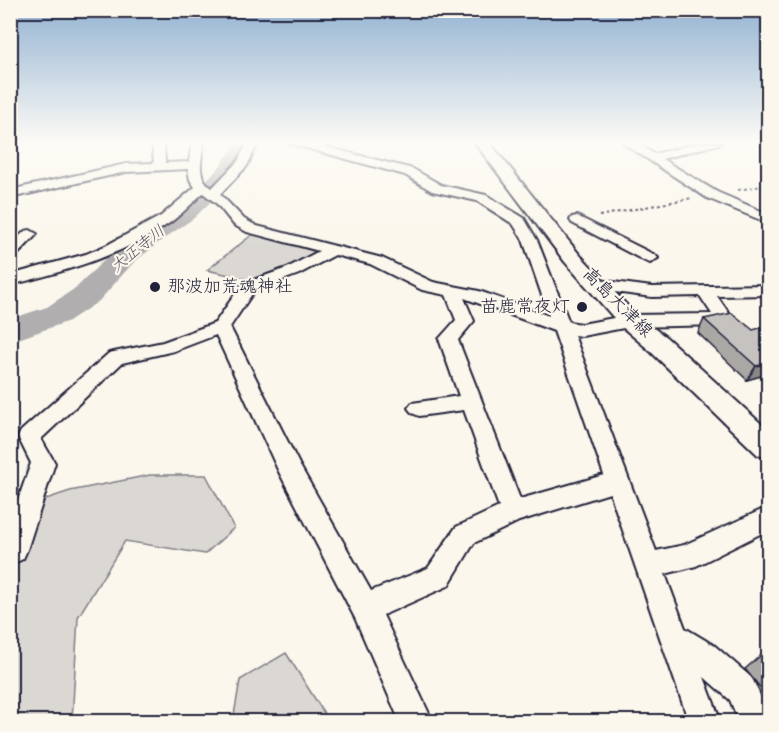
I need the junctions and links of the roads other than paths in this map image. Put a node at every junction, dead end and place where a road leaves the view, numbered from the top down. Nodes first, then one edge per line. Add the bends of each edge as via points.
1 (85, 177) edge
2 (134, 177) edge
3 (196, 177) edge
4 (225, 177) edge
5 (419, 177) edge
6 (509, 177) edge
7 (683, 177) edge
8 (131, 180) dead end
9 (208, 191) junction
10 (10, 194) edge
11 (768, 219) edge
12 (577, 220) road end
13 (30, 234) dead end
14 (333, 250) junction
15 (10, 254) edge
16 (650, 258) dead end
17 (10, 280) edge
18 (598, 285) junction
19 (704, 290) junction
20 (768, 290) edge
21 (453, 291) junction
22 (629, 321) junction
23 (221, 327) junction
24 (562, 327) junction
25 (471, 402) junction
26 (419, 408) dead end
27 (768, 447) edge
28 (618, 480) junction
29 (513, 512) junction
30 (768, 518) edge
31 (10, 553) edge
32 (649, 565) junction
33 (365, 608) junction
34 (675, 638) junction
35 (417, 722) edge
36 (705, 722) edge
37 (756, 722) edge

1 - 10 street
2 - 8 street
3 - 9 street
4 - 9 street
5 - 24 street via 437,188 481,198 519,221 530,240
6 - 18 main road, 高島大津線
7 - 11 street via 712,195
9 - 14 street via 239,222 252,229
9 - 17 street via 112,248
12 - 16 street
13 - 15 street
14 - 21 street via 375,261 428,286
14 - 23 street via 248,288
18 - 19 street via 652,292
18 - 22 main road, 高島大津線
19 - 20 street
19 - 22 street via 724,319
21 - 24 street
21 - 25 street via 465,321 448,339
22 - 24 street via 582,330
22 - 27 main road, 高島大津線
23 - 31 street via 167,347 116,358 29,437 43,463
23 - 33 street via 290,470
24 - 28 street
25 - 26 street
25 - 29 street
28 - 29 street
28 - 32 street
29 - 33 street via 465,535 438,577
30 - 32 street via 687,557
32 - 34 street
33 - 35 street
34 - 36 street
34 - 37 street via 741,689

